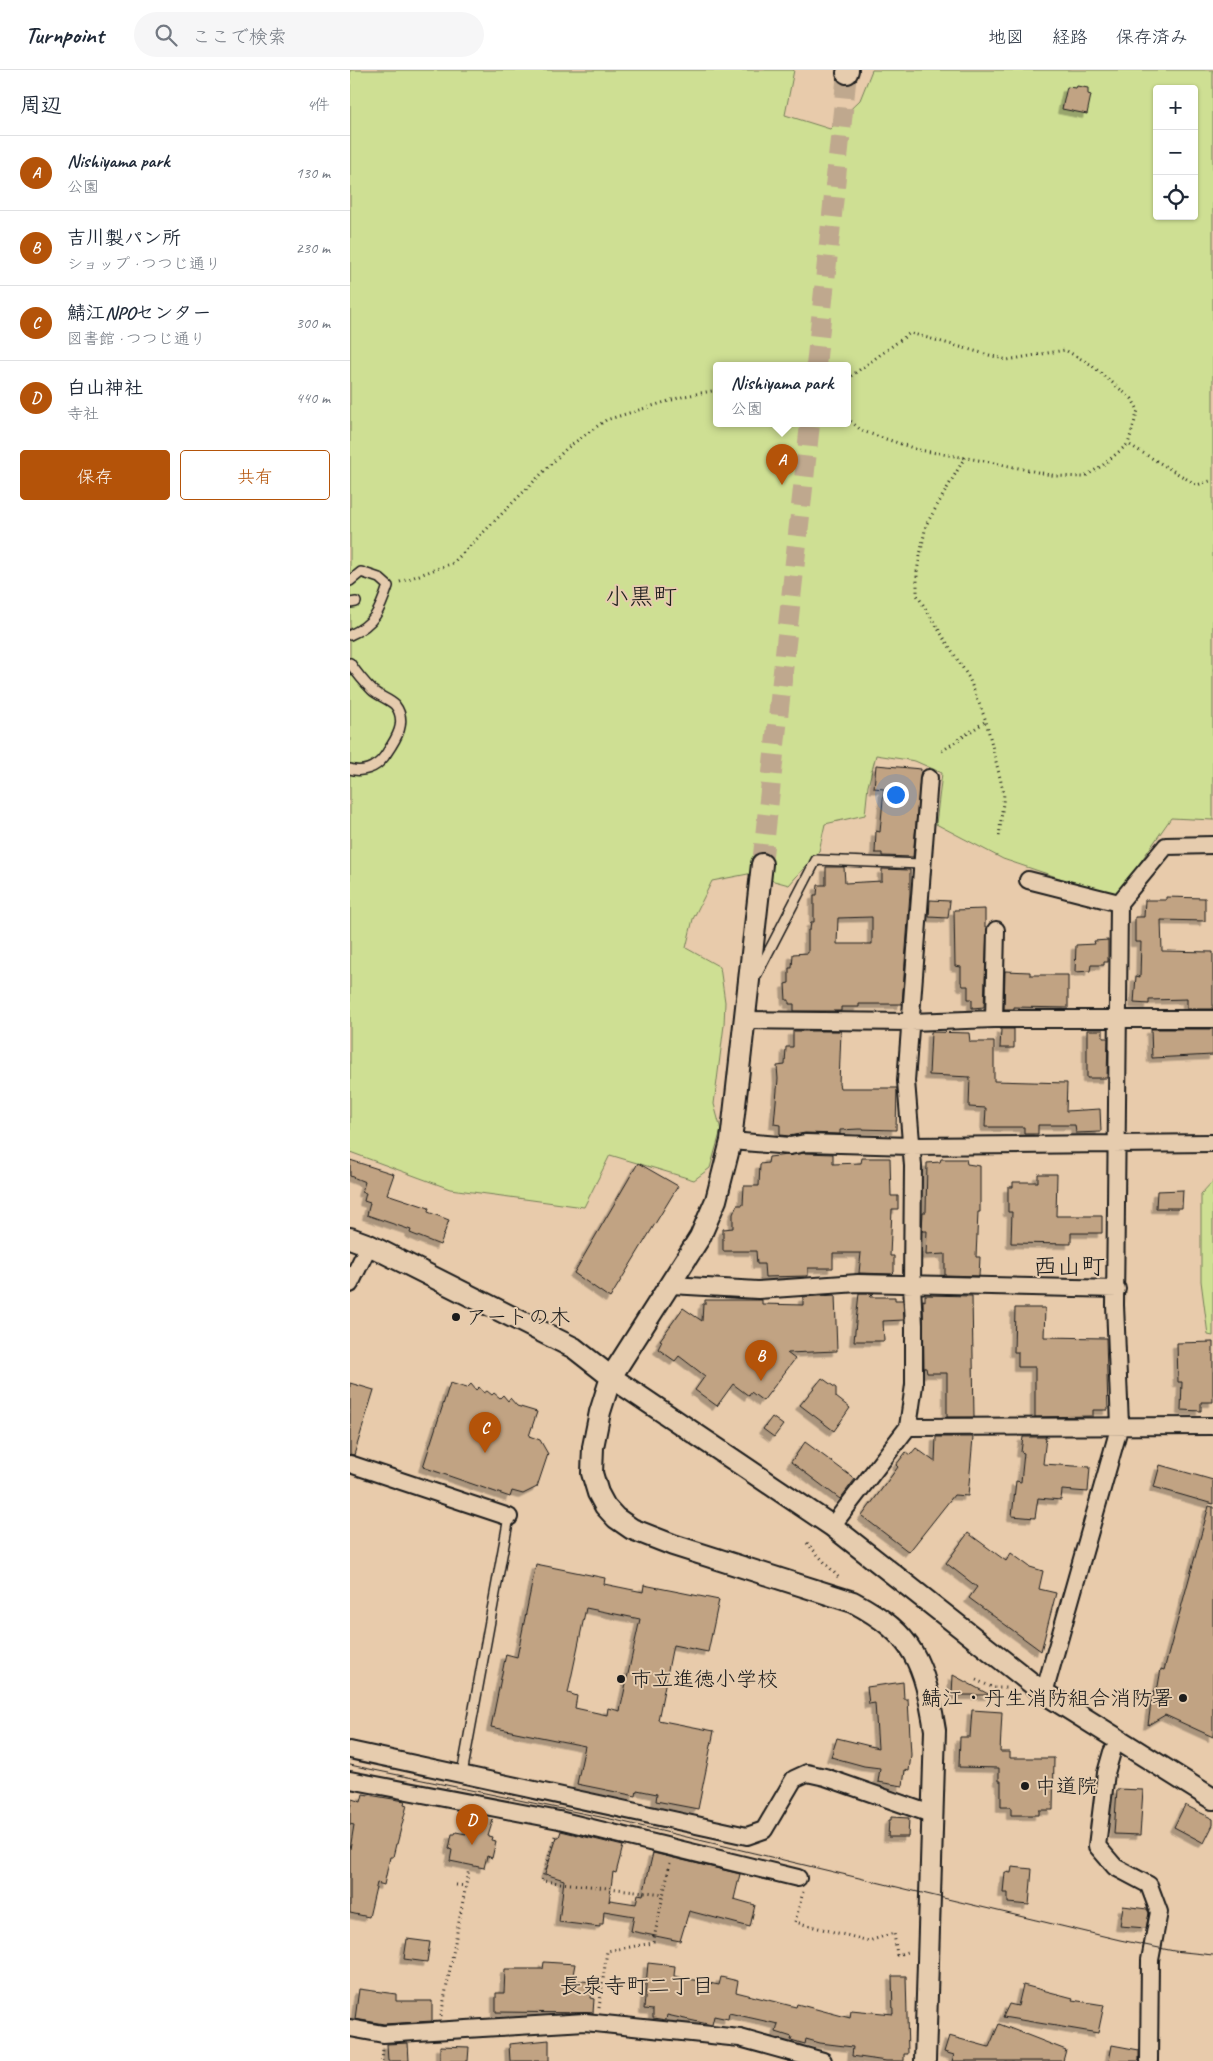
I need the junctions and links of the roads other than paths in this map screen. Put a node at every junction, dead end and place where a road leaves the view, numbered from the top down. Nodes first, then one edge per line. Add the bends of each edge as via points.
1 (350, 581) edge
2 (350, 635) edge
3 (350, 663) edge
4 (350, 769) edge
5 (929, 778) dead end
6 (1213, 845) edge
7 (762, 864) tunnel mouth
8 (922, 864) junction
9 (1028, 880) dead end
10 (1119, 903) junction
11 (996, 930) dead end
12 (747, 993) junction
13 (994, 1019) junction
14 (1118, 1019) junction
15 (1213, 1019) edge
16 (744, 1020) junction
17 (911, 1022) junction
18 (731, 1141) junction
19 (1117, 1143) junction
20 (1213, 1143) edge
21 (911, 1146) junction
22 (350, 1238) edge
23 (370, 1245) junction
24 (350, 1284) edge
25 (671, 1285) junction
26 (912, 1285) junction
27 (1117, 1288) junction
28 (611, 1377) junction
29 (908, 1426) junction
30 (1120, 1426) junction
31 (1213, 1426) edge
32 (350, 1464) edge
33 (509, 1516) joint
34 (832, 1526) junction
35 (1044, 1693) junction
36 (350, 1750) edge
37 (1112, 1752) dead end
38 (462, 1774) junction
39 (350, 1780) edge
40 (1213, 1799) edge
41 (931, 1814) junction
42 (798, 1878) road end
43 (350, 2028) edge
44 (823, 2061) edge
45 (925, 2061) edge
46 (1149, 2061) edge

1 - 2 lane via 361,572 379,578 388,586 378,614 362,630
3 - 4 lane via 372,691 394,704 402,720 398,736 382,760 359,772
5 - 8 street
6 - 10 street via 1166,846
7 - 12 street
8 - 12 lane via 816,860
8 - 17 street
9 - 10 street
10 - 14 street
11 - 13 street
12 - 16 street
13 - 14 street
13 - 17 street
14 - 15 street
14 - 19 street
16 - 17 street
16 - 18 street
17 - 21 street via 906,1081
18 - 21 street via 790,1146 805,1143
18 - 25 street via 716,1200
19 - 20 street
19 - 21 street
19 - 27 street
21 - 26 street
22 - 23 street
23 - 24 street
23 - 28 street via 574,1348
25 - 26 street via 758,1290 858,1283
25 - 28 street
26 - 27 street
26 - 29 street via 914,1385
27 - 30 street
28 - 34 street
28 - 41 street via 600,1412 592,1473 598,1493 616,1518 632,1529 674,1545 853,1602 878,1615 903,1636 920,1665 930,1700 934,1730
29 - 30 street
29 - 34 street
30 - 31 street
30 - 35 street
32 - 33 street
33 - 38 lane
34 - 35 street
35 - 40 street
36 - 38 street
37 - 46 street via 1106,1773 1097,1846 1115,1867 1149,1885 1159,1912 1150,1960
38 - 41 street via 747,1836 764,1830 794,1779 807,1773
39 - 42 street via 559,1820
41 - 45 street
43 - 44 street via 383,2034 584,2022 740,2038

